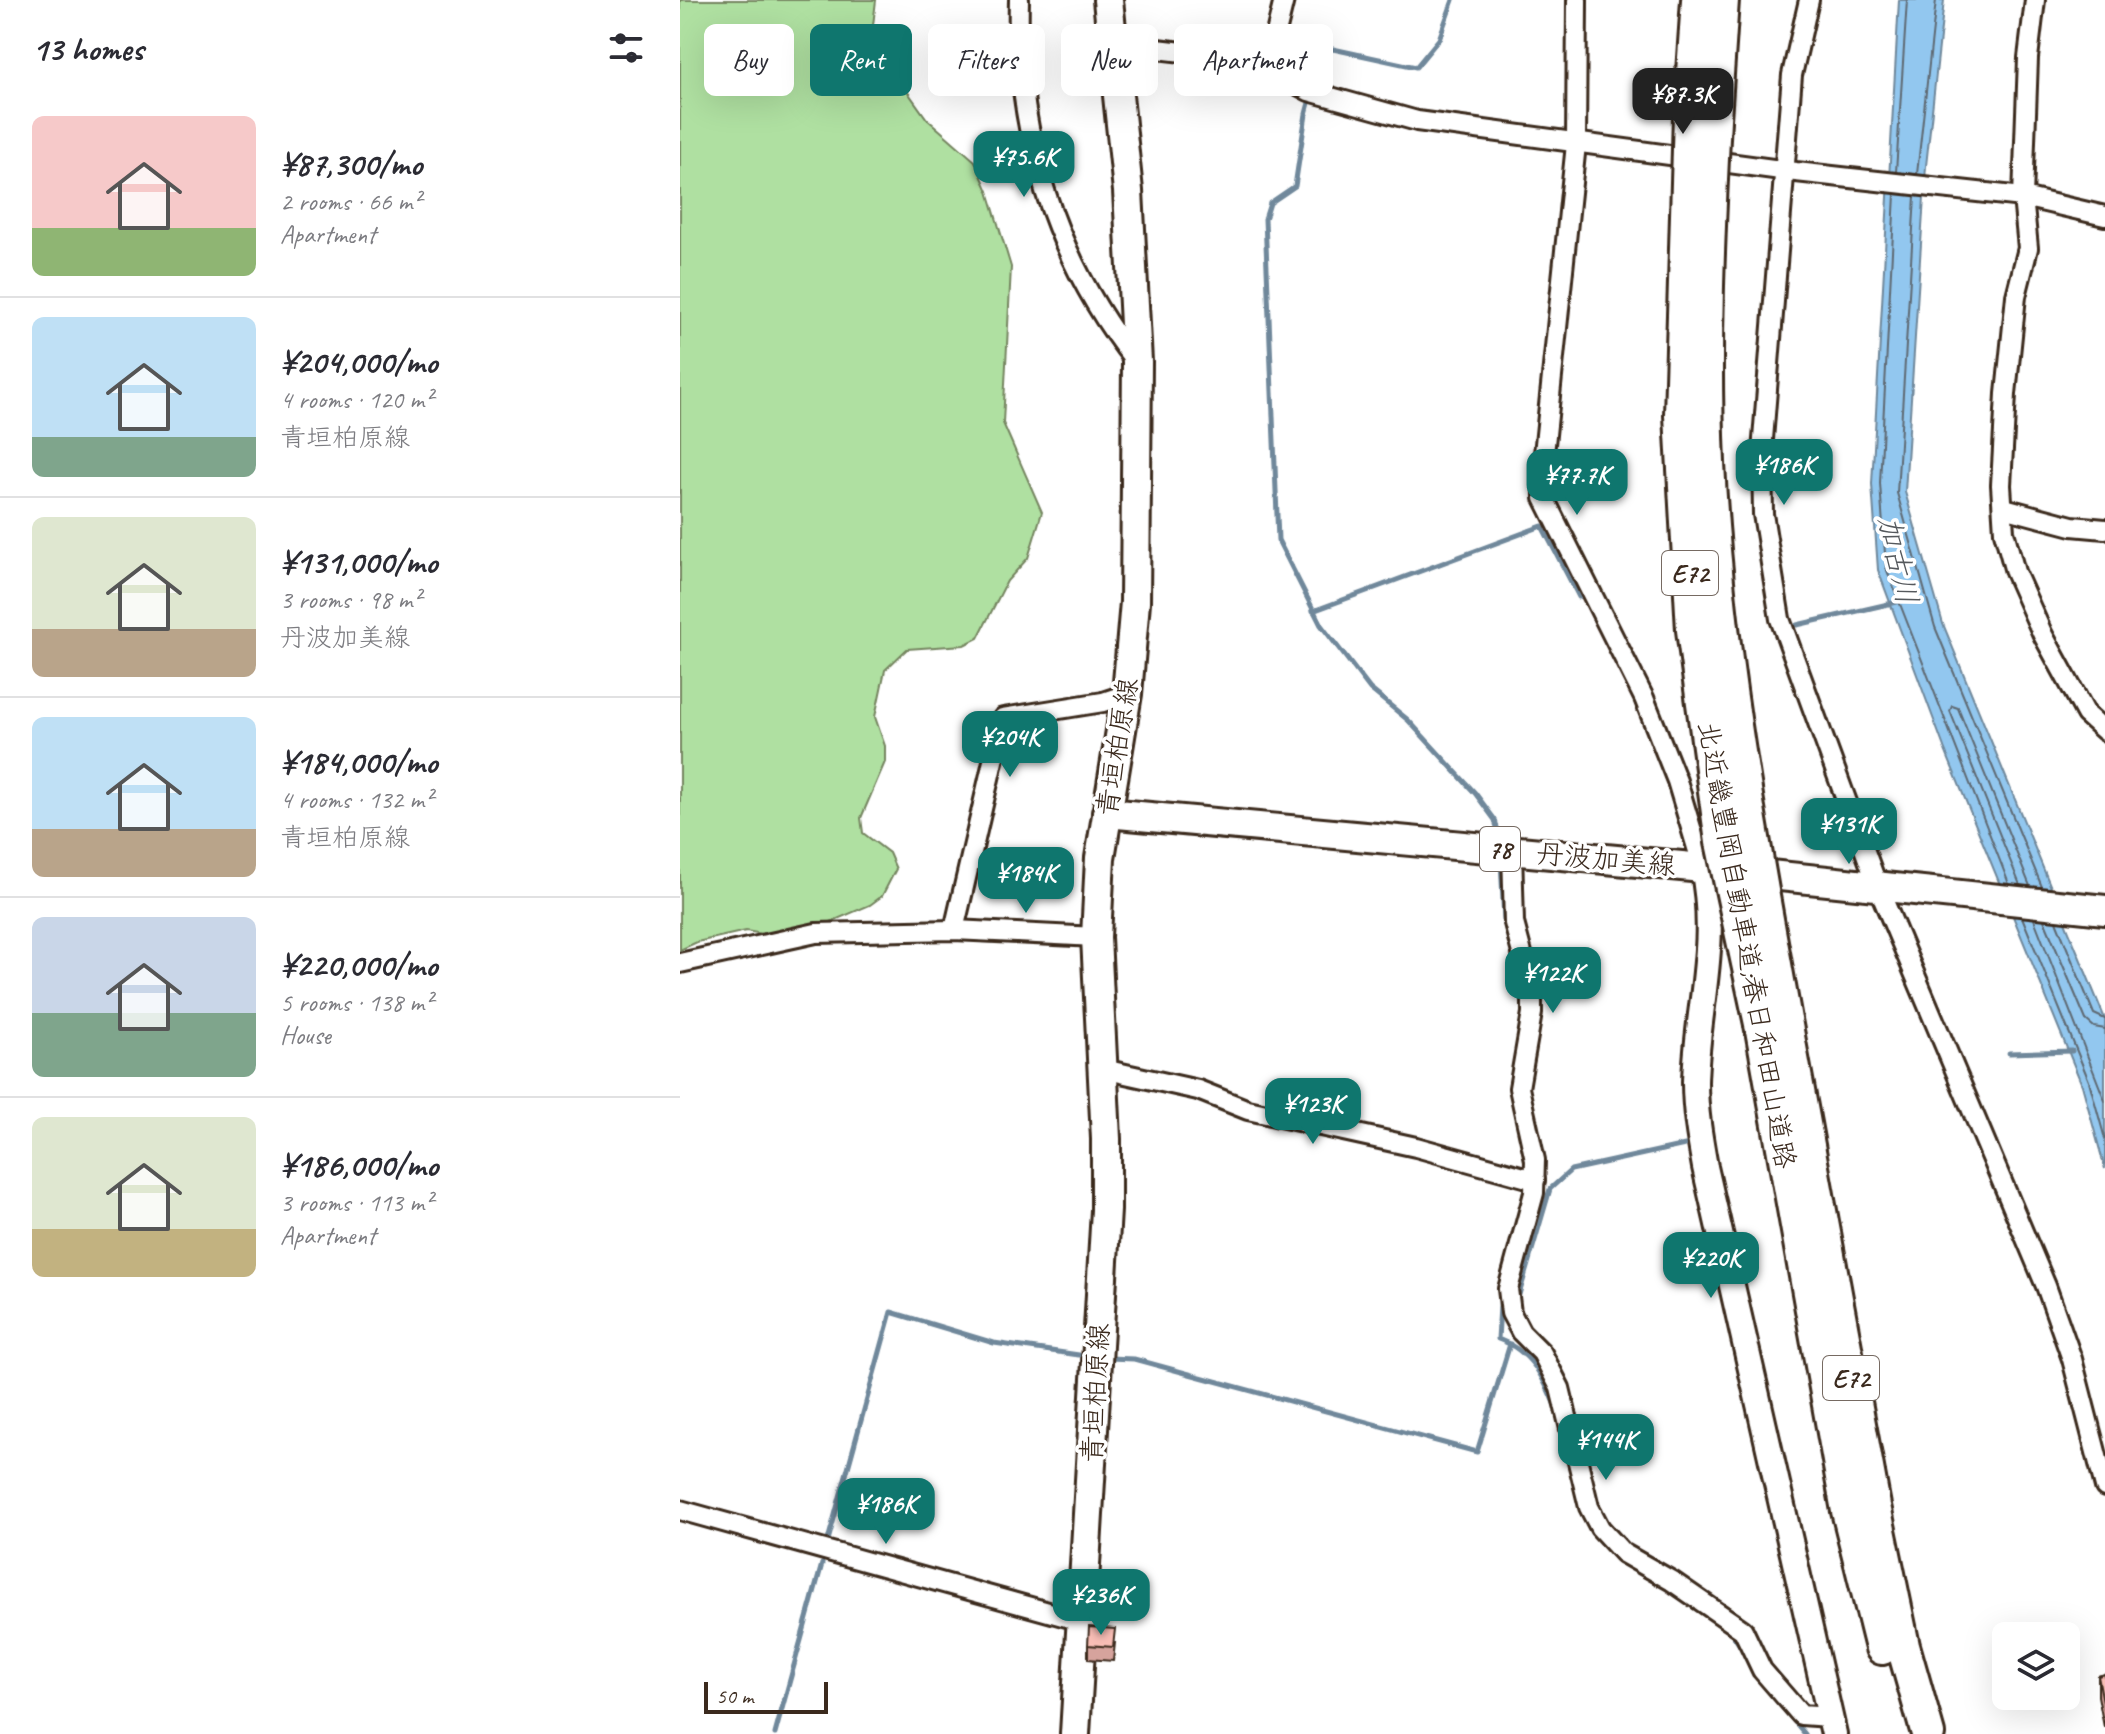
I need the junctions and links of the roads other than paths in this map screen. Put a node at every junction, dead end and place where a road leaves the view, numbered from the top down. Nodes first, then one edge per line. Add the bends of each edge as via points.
1 (1019, 0) edge
2 (1108, 0) edge
3 (1284, 0) edge
4 (1577, 0) edge
5 (1698, 0) edge
6 (1722, 0) edge
7 (1809, 0) edge
8 (2035, 0) edge
9 (1111, 24) edge
10 (1278, 24) edge
11 (1119, 96) edge
12 (1327, 96) edge
13 (1702, 117) junction
14 (1576, 144) junction
15 (1790, 172) junction
16 (2023, 197) junction
17 (2105, 216) edge
18 (1137, 362) junction
19 (2004, 508) junction
20 (2105, 529) edge
21 (1127, 694) junction
22 (2105, 731) edge
23 (1107, 813) junction
24 (1512, 850) junction
25 (1703, 868) junction
26 (1885, 887) junction
27 (2105, 910) edge
28 (954, 930) junction
29 (1096, 937) junction
30 (680, 963) edge
31 (1773, 1022) junction
32 (1103, 1069) junction
33 (1535, 1180) junction
34 (2105, 1487) edge
35 (680, 1510) edge
36 (1081, 1621) junction
37 (1832, 1726) edge
38 (1075, 1734) edge
39 (1912, 1734) edge
40 (1928, 1734) edge

1 - 18 street via 1023,106 1048,203 1090,294
2 - 9 main road, 青垣柏原線
3 - 10 street
4 - 14 street
5 - 13 highway, 北近畿豊岡自動車道;春日和田山道路 / E72
6 - 13 highway, 北近畿豊岡自動車道;春日和田山道路 / E72
7 - 15 street via 1792,75
8 - 16 street
11 - 18 main road, 青垣柏原線
12 - 14 street via 1417,121
13 - 31 highway, 北近畿豊岡自動車道;春日和田山道路 / E72, bridge via 1681,415 1693,630 1722,842
14 - 15 street
14 - 25 street via 1544,498 1644,698
15 - 16 street
15 - 26 street via 1763,423 1763,514 1780,619
16 - 17 street
16 - 19 street via 2028,248 2016,296 2006,394
18 - 21 main road, 青垣柏原線 via 1135,602
19 - 20 street
19 - 22 street via 2004,532 2015,572 2043,635 2086,714
21 - 23 main road, 青垣柏原線
21 - 28 street via 1003,718
23 - 24 main road, 丹波加美線 / 78
23 - 29 main road, 青垣柏原線
24 - 25 main road, 丹波加美線 / 78
24 - 33 street via 1514,923 1532,991 1519,1088
25 - 26 main road, 丹波加美線 / 78
25 - 37 street via 1711,904 1710,959 1696,1111
26 - 27 main road, 丹波加美線 / 78
26 - 34 street via 2046,1286 2072,1359
28 - 29 street
28 - 30 street via 816,933
29 - 32 main road, 青垣柏原線
31 - 39 highway, 北近畿豊岡自動車道;春日和田山道路 / E72 via 1848,1511 1883,1651
31 - 40 highway, 北近畿豊岡自動車道;春日和田山道路 / E72 via 1903,1646
32 - 33 street
32 - 36 main road, 青垣柏原線 via 1106,1210
33 - 37 street via 1508,1289 1511,1313 1542,1353 1560,1388 1589,1507 1600,1528 1623,1553 1743,1630 1762,1670 1801,1715
35 - 36 street
36 - 38 main road, 青垣柏原線

